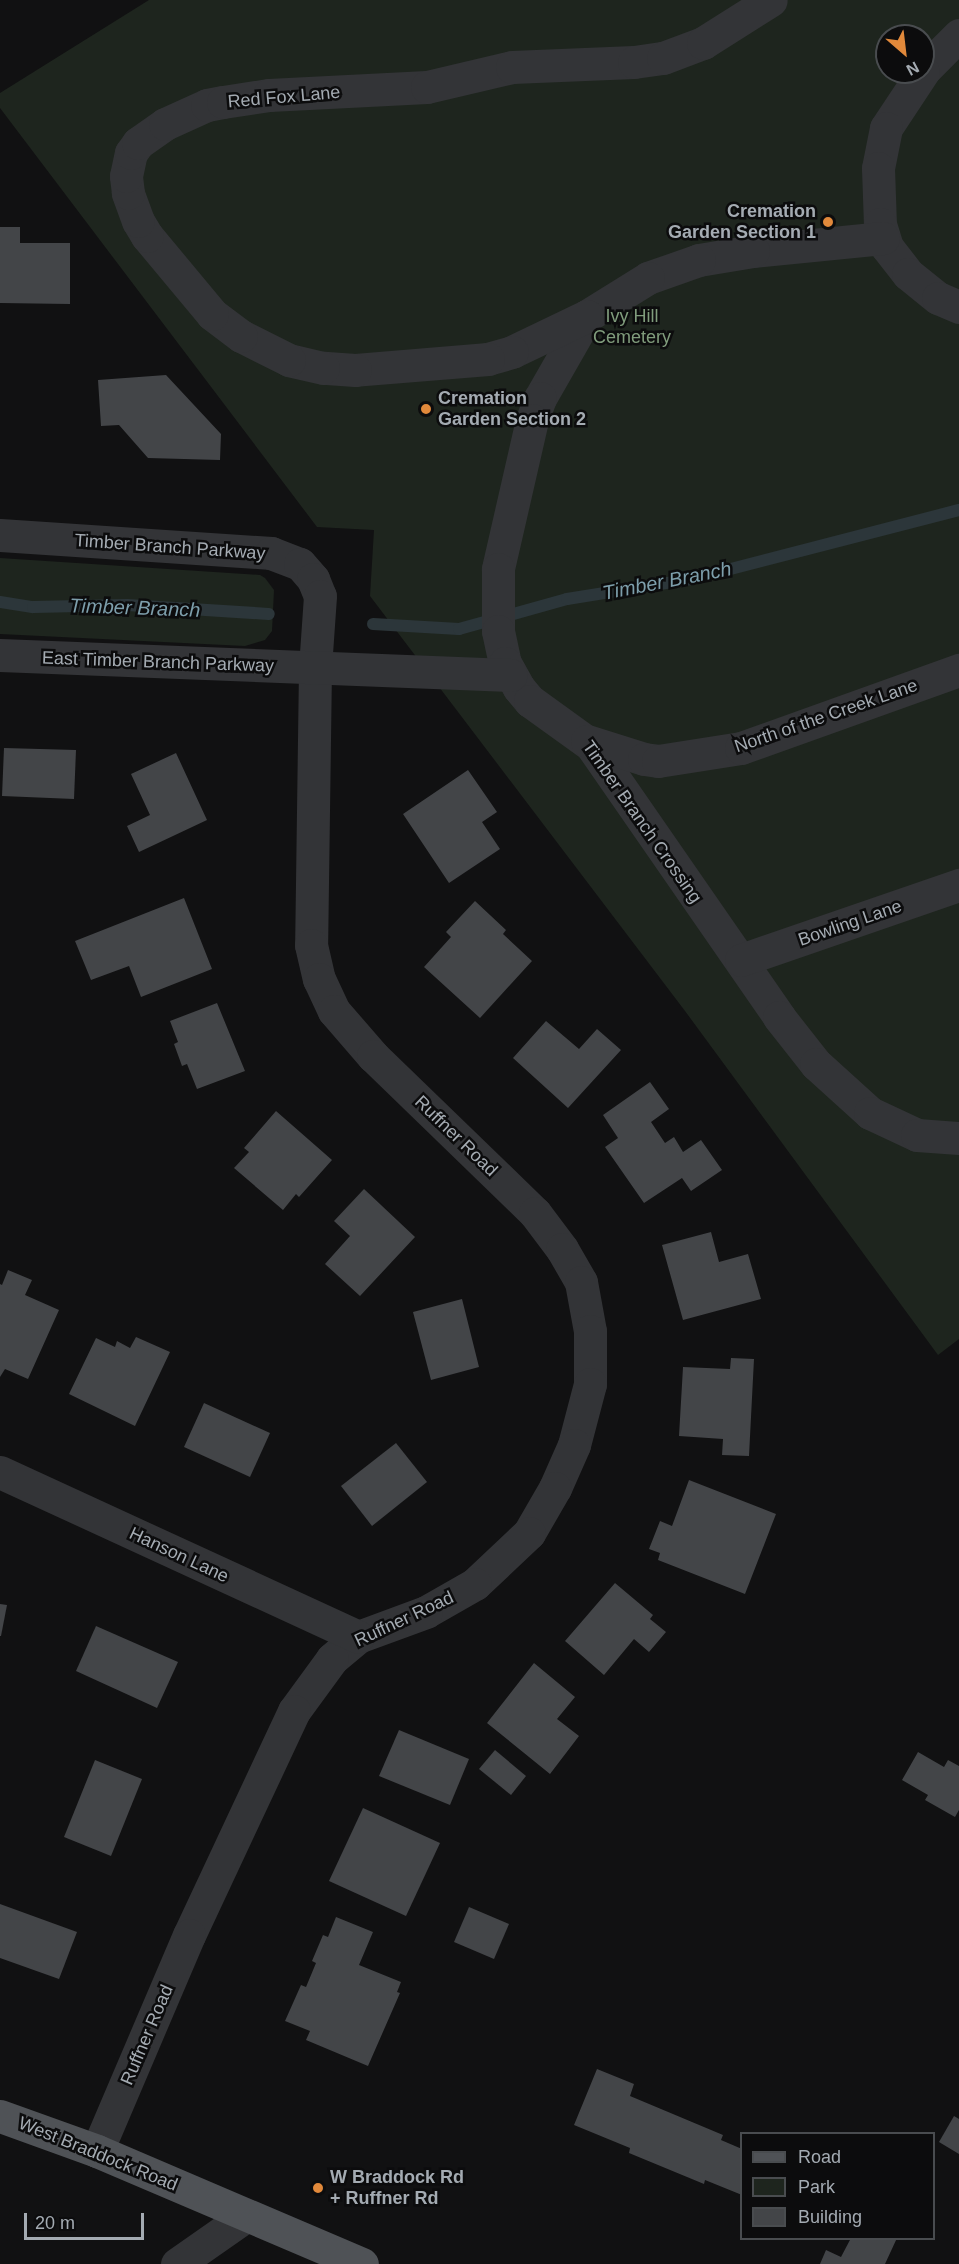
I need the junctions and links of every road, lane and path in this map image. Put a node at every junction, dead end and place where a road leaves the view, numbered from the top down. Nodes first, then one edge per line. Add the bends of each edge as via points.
1 (771, 0) edge
2 (959, 35) edge
3 (935, 60) edge
4 (914, 84) edge
5 (882, 238) junction
6 (959, 307) edge
7 (587, 316) junction
8 (0, 535) edge
9 (0, 655) edge
10 (315, 668) junction
11 (959, 670) edge
12 (511, 675) junction
13 (587, 741) junction
14 (959, 885) edge
15 (741, 960) junction
16 (959, 1138) edge
17 (0, 1472) edge
18 (358, 1637) junction
19 (0, 2116) edge
20 (97, 2151) junction
21 (247, 2215) junction
22 (177, 2264) edge
23 (362, 2264) edge

1 - 7 street, Red Fox Lane via 703,44 663,58 512,67 427,87 269,95 214,104 165,124 138,143 131,153 126,176 128,193 147,236 212,314 241,336 289,360 355,370 488,360
2 - 3 street
4 - 5 street via 893,114 883,141 877,182
5 - 6 street via 914,280 938,298
5 - 7 street, Timber Branch Crossing via 699,260 648,278
7 - 12 street, Timber Branch Crossing via 540,398 532,420 500,559 497,617 501,652
8 - 10 street, Timber Branch Parkway via 271,553 300,564 313,579 320,596
9 - 10 street, East Timber Branch Parkway
10 - 12 street, East Timber Branch Parkway
10 - 18 street, Ruffner Road via 311,945 319,979 334,1011 373,1056 535,1213 581,1282 590,1331 590,1384 574,1444 529,1533 475,1584 426,1612
11 - 13 street, North of the Creek Lane via 732,750 658,761
12 - 13 street, Timber Branch Crossing via 530,701
13 - 15 street, Timber Branch Crossing
14 - 15 street, Bowling Lane
15 - 16 street, Timber Branch Crossing via 816,1064 860,1106 906,1132
17 - 18 street, Hanson Lane
18 - 20 street, Ruffner Road via 332,1659 294,1711 189,1935
19 - 20 main road, West Braddock Road
20 - 21 main road, West Braddock Road
21 - 22 street
21 - 23 main road, West Braddock Road

